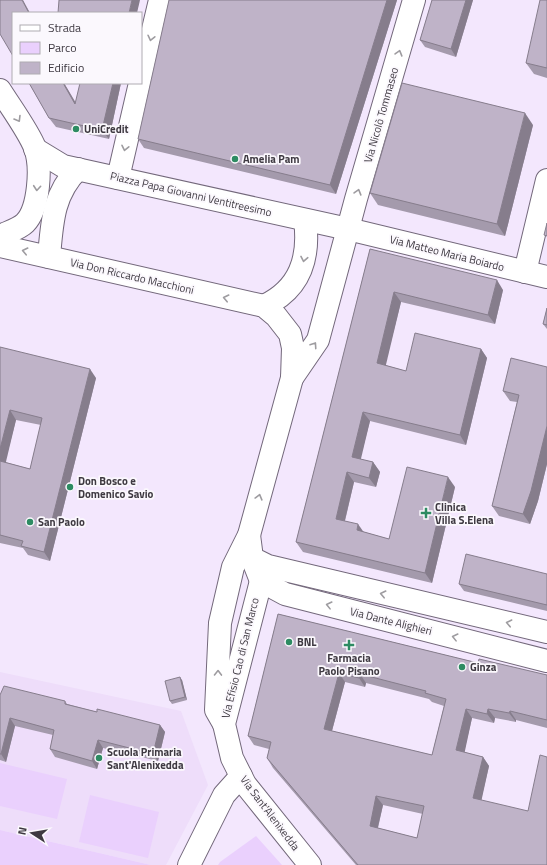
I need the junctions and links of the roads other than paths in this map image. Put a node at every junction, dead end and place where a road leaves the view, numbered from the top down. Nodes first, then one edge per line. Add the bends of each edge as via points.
1 (160, 0) edge
2 (414, 0) edge
3 (142, 76) edge
4 (140, 84) edge
5 (0, 90) edge
6 (35, 149) junction
7 (78, 169) junction
8 (118, 178) junction
9 (547, 180) edge
10 (305, 220) junction
11 (348, 229) junction
12 (0, 236) edge
13 (0, 246) edge
14 (49, 257) junction
15 (525, 272) junction
16 (547, 276) edge
17 (264, 306) junction
18 (292, 378) junction
19 (249, 535) junction
20 (252, 558) junction
21 (261, 581) junction
22 (547, 632) edge
23 (547, 661) edge
24 (224, 724) junction
25 (237, 767) junction
26 (189, 865) edge
27 (310, 865) edge

1 -> 3 street
11 -> 2 street, Via Nicolò Tommaseo
4 -> 8 street
5 -> 6 street
6 - 7 street, Piazza Papa Giovanni Ventitreesimo via 63,166
6 -> 12 street via 38,188 30,216 24,224
7 - 8 street, Piazza Papa Giovanni Ventitreesimo
7 - 14 street via 66,181 58,197
8 - 10 street, Piazza Papa Giovanni Ventitreesimo
9 - 15 street
10 - 11 street, Piazza Papa Giovanni Ventitreesimo
10 -> 17 street via 306,249 302,269 291,286 275,301
11 - 15 street, Via Matteo Maria Boiardo
18 -> 11 street via 318,340
14 -> 13 street, Via Don Riccardo Macchioni
17 -> 14 street, Via Don Riccardo Macchioni
15 - 16 street, Via Matteo Maria Boiardo
17 - 18 street via 290,334 293,348
19 -> 18 street
19 - 20 street
24 -> 19 street via 216,710 219,630 234,567
20 - 21 street
22 -> 20 street via 278,569
23 -> 21 street, Via Dante Alighieri via 285,594
21 - 24 street, Via Efisio Cao di San Marco
24 - 25 street, Via Efisio Cao di San Marco
25 - 26 street
25 - 27 street, Via Sant'Alenixedda via 246,784

